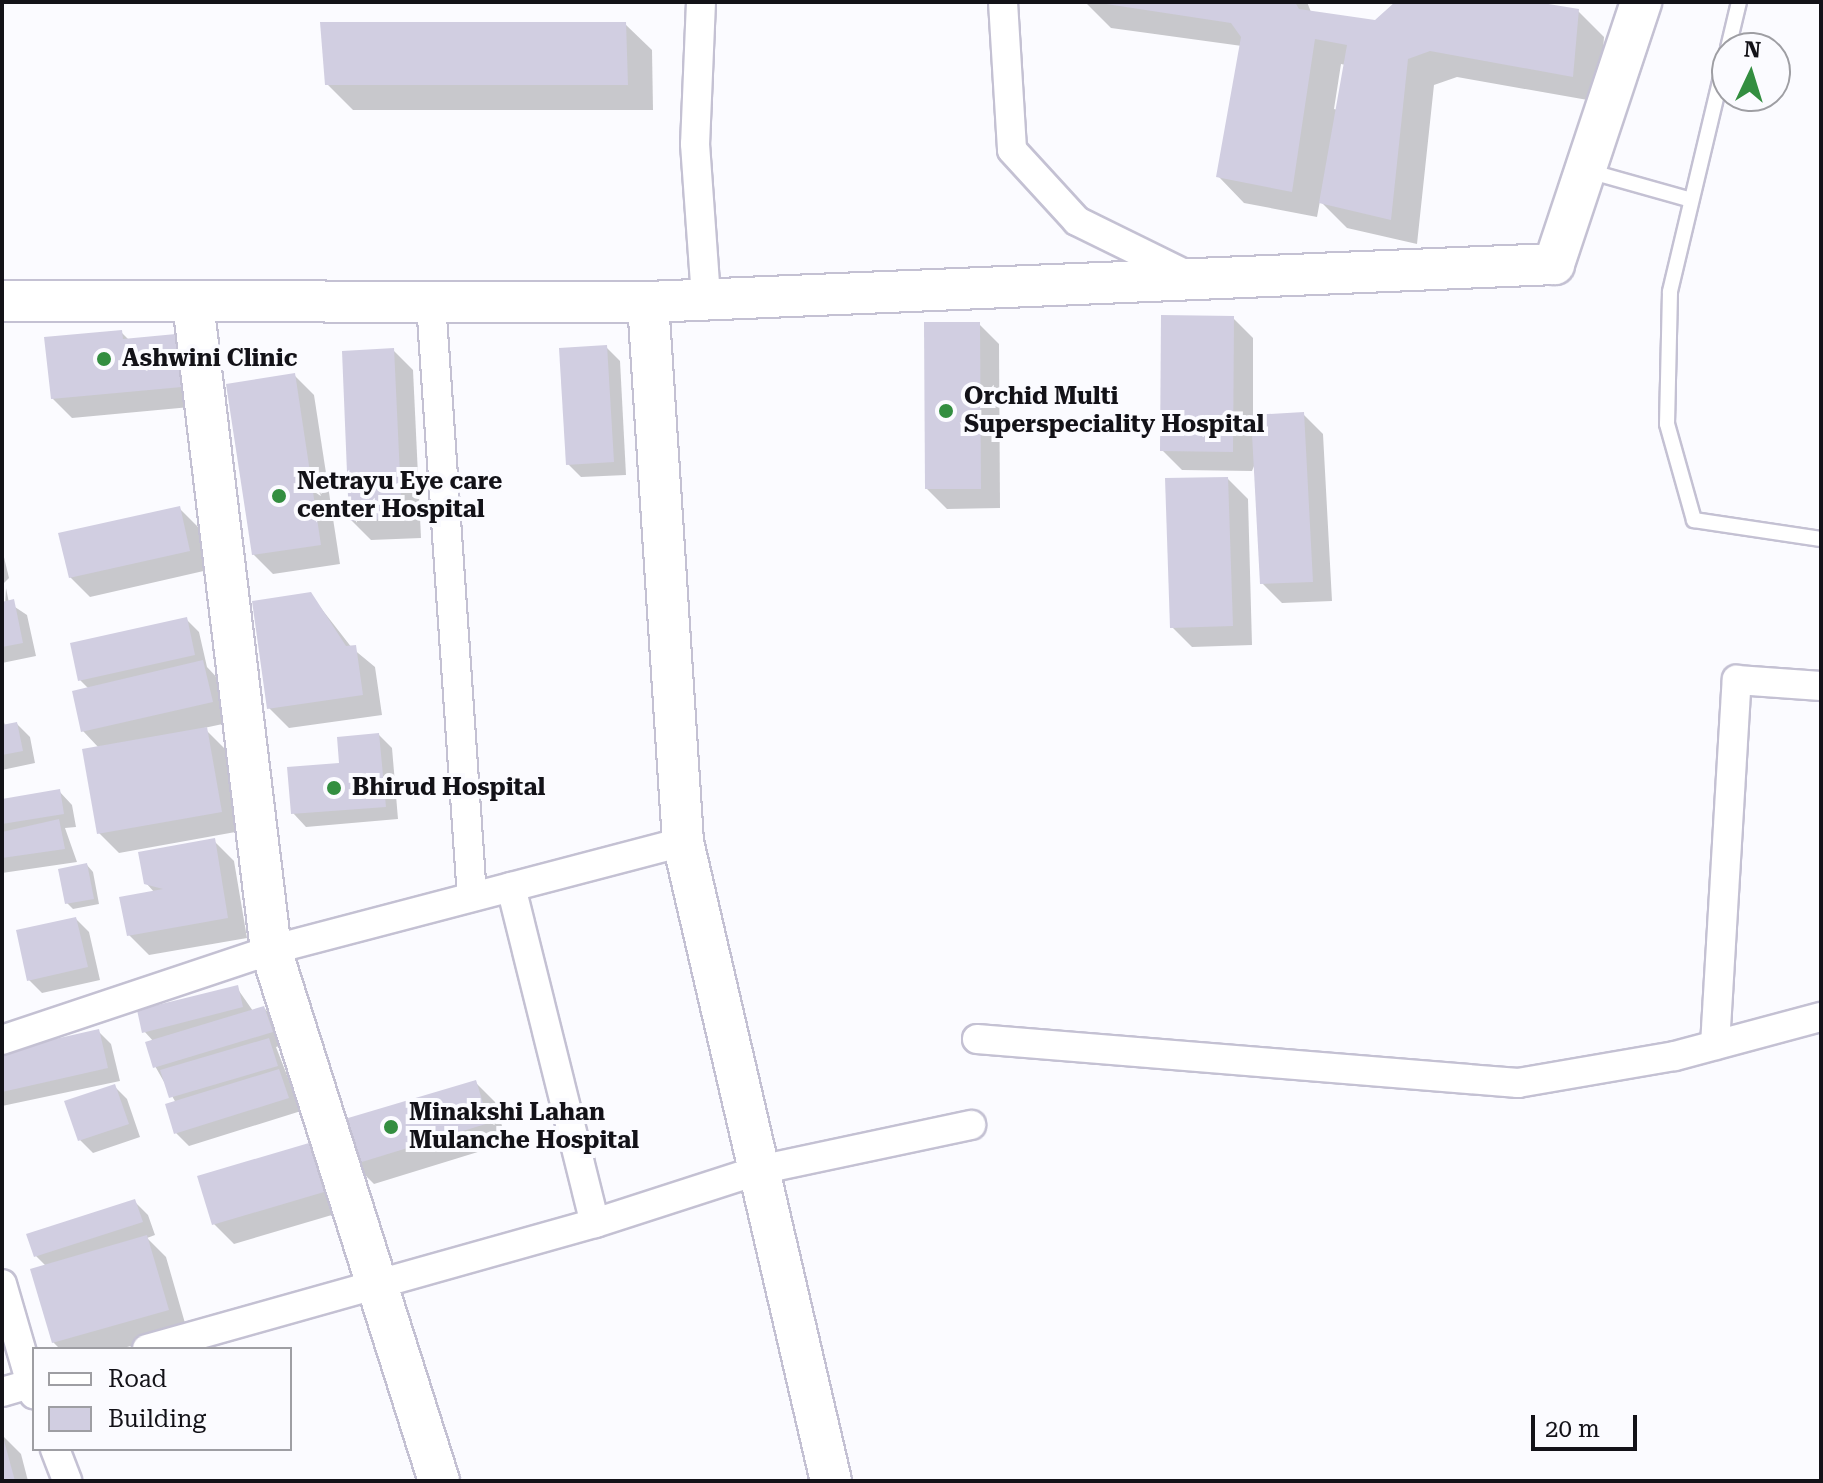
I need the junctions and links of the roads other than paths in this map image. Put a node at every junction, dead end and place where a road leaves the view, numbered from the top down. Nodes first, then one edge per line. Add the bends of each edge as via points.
1 (701, 2) edge
2 (1003, 2) edge
3 (1641, 2) edge
4 (1739, 2) edge
5 (1732, 32) edge
6 (1713, 112) edge
7 (1585, 170) junction
8 (1691, 200) junction
9 (1194, 278) junction
10 (706, 298) junction
11 (2, 301) edge
12 (648, 302) junction
13 (193, 303) junction
14 (431, 303) junction
15 (1821, 539) edge
16 (1821, 686) edge
17 (683, 842) junction
18 (511, 887) junction
19 (472, 897) junction
20 (271, 950) junction
21 (1821, 1017) edge
22 (977, 1039) dead end
23 (2, 1040) edge
24 (1715, 1045) junction
25 (971, 1125) dead end
26 (759, 1170) junction
27 (595, 1223) junction
28 (373, 1281) junction
29 (2, 1284) edge
30 (154, 1347) edge
31 (32, 1384) edge
32 (32, 1387) edge
33 (2, 1392) edge
34 (56, 1451) edge
35 (67, 1481) edge
36 (439, 1481) edge
37 (831, 1481) edge

1 - 10 street via 695,144
2 - 9 street via 1012,150 1077,221
3 - 7 street
4 - 5 lane
6 - 8 lane
7 - 8 lane
7 - 9 street via 1554,264
8 - 15 lane via 1670,292 1667,424 1694,520
9 - 10 street
10 - 12 street
11 - 13 street
12 - 14 street
12 - 17 street
13 - 14 street
13 - 20 street
14 - 19 street
16 - 24 street via 1737,680
17 - 18 street
17 - 26 street
18 - 19 street
18 - 27 street
19 - 20 street
20 - 23 street
20 - 28 street
21 - 24 street
22 - 24 street via 1518,1083
25 - 26 street
26 - 27 street
26 - 37 street
27 - 28 street
28 - 30 street
28 - 36 street
29 - 31 street
32 - 33 street
34 - 35 street

